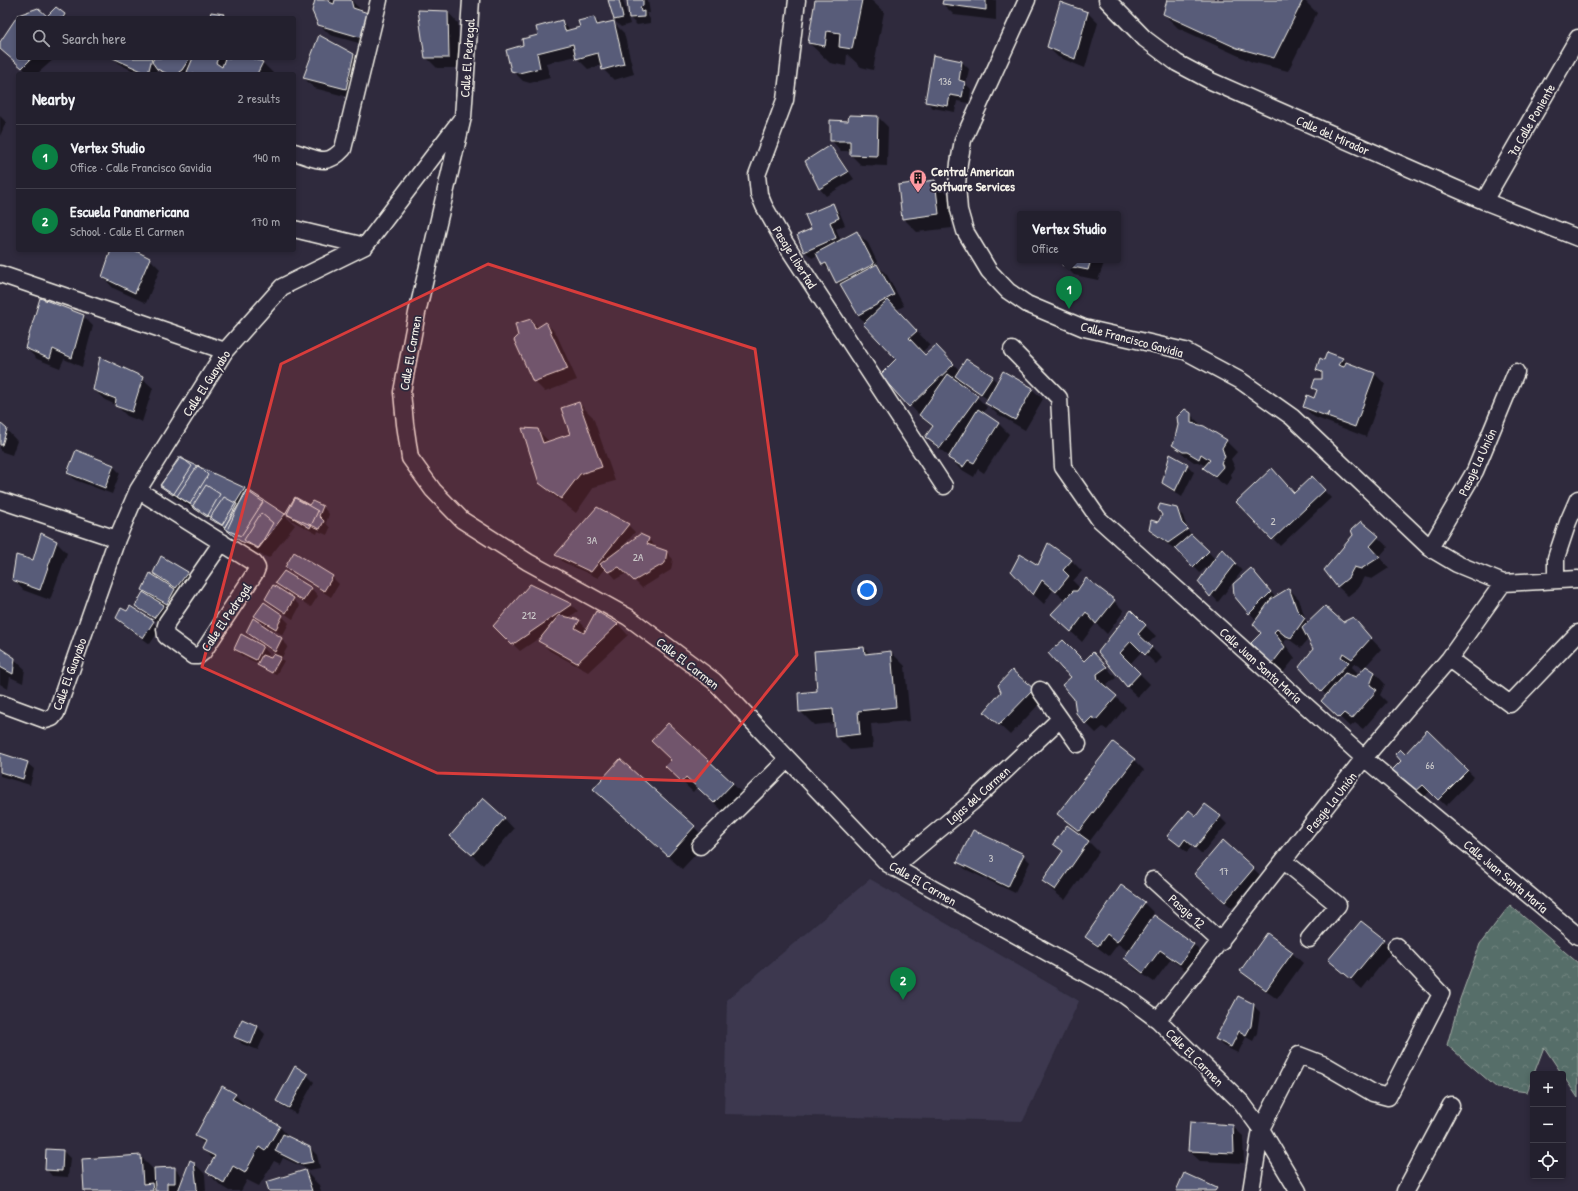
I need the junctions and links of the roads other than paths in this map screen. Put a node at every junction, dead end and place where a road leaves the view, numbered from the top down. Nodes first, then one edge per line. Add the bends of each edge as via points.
1 (379, 0) edge
2 (471, 0) edge
3 (796, 0) edge
4 (1027, 0) edge
5 (1107, 0) edge
6 (1578, 38) edge
7 (463, 117) junction
8 (296, 153) edge
9 (1484, 201) junction
10 (296, 229) edge
11 (1578, 238) edge
12 (364, 246) junction
13 (0, 274) edge
14 (1012, 350) dead end
15 (225, 351) junction
16 (1516, 372) dead end
17 (944, 486) dead end
18 (138, 490) junction
19 (1578, 499) edge
20 (0, 500) edge
21 (117, 539) junction
22 (222, 542) junction
23 (1430, 548) junction
24 (1578, 579) edge
25 (1556, 580) junction
26 (1503, 583) junction
27 (1578, 633) edge
28 (1449, 659) junction
29 (1040, 690) dead end
30 (0, 703) edge
31 (1060, 719) junction
32 (1078, 744) dead end
33 (1364, 758) junction
34 (788, 759) junction
35 (700, 846) dead end
36 (1284, 861) junction
37 (893, 868) junction
38 (1153, 880) dead end
39 (1578, 936) edge
40 (1309, 939) dead end
41 (1221, 942) junction
42 (1396, 946) dead end
43 (1158, 1020) junction
44 (1451, 1105) dead end
45 (1261, 1129) junction
46 (1251, 1191) edge
47 (1298, 1191) edge
48 (1405, 1191) edge

1 - 8 street via 343,149 336,157 327,161
2 - 7 street, Calle El Pedregal
3 - 17 street, Pasaje Libertad via 786,100 757,175 759,194 785,243
4 - 23 street, Calle Francisco Gavidia via 963,140 959,163 959,210 965,231 989,271 1008,291 1027,304 1084,328 1185,351 1241,381 1292,417
5 - 9 street, Calle del Mirador via 1145,39 1184,67
6 - 9 street, 7a Calle Poniente
7 - 12 street, Calle El Guayabo
7 - 34 street, Calle El Carmen via 417,312 402,392 410,458 433,490 462,520 528,562 634,621 714,681
9 - 11 street, Calle del Mirador
10 - 12 street
12 - 15 street, Calle El Guayabo via 282,287
13 - 15 street
14 - 33 street, Calle Juan Santa María via 1059,398 1063,467 1099,519
15 - 18 street, Calle El Guayabo
16 - 23 street, Pasaje La Unión via 1475,471
18 - 21 street, Calle El Guayabo
18 - 22 street, Calle El Pedregal
19 - 25 street via 1556,558
20 - 21 street
21 - 30 street, Calle El Guayabo via 56,713 46,720
22 - 22 street, Calle El Pedregal via 254,563 257,568 203,652 193,656 166,636 165,629 171,615
23 - 26 street, Calle Francisco Gavidia via 1457,564
24 - 25 street, Calle Francisco Gavidia
25 - 26 street, Calle Francisco Gavidia
26 - 28 street, Pasaje La Unión
27 - 28 street via 1510,704
28 - 33 street, Pasaje La Unión
29 - 31 street
31 - 32 street
31 - 37 street, Lajas del Carmen via 972,802
33 - 36 street, Pasaje La Unión
33 - 39 street, Calle Juan Santa María
34 - 35 street
34 - 37 street, Calle El Carmen
36 - 40 street via 1338,905
36 - 41 street, Pasaje La Unión
37 - 43 street, Calle El Carmen via 1124,995
38 - 41 street, Pasaje 12
41 - 43 street, Pasaje La Unión
42 - 45 street via 1441,994 1388,1097 1373,1093 1325,1065 1299,1055
43 - 45 street, Calle El Carmen via 1242,1103
44 - 48 street
45 - 46 street
45 - 47 street, Calle El Carmen

